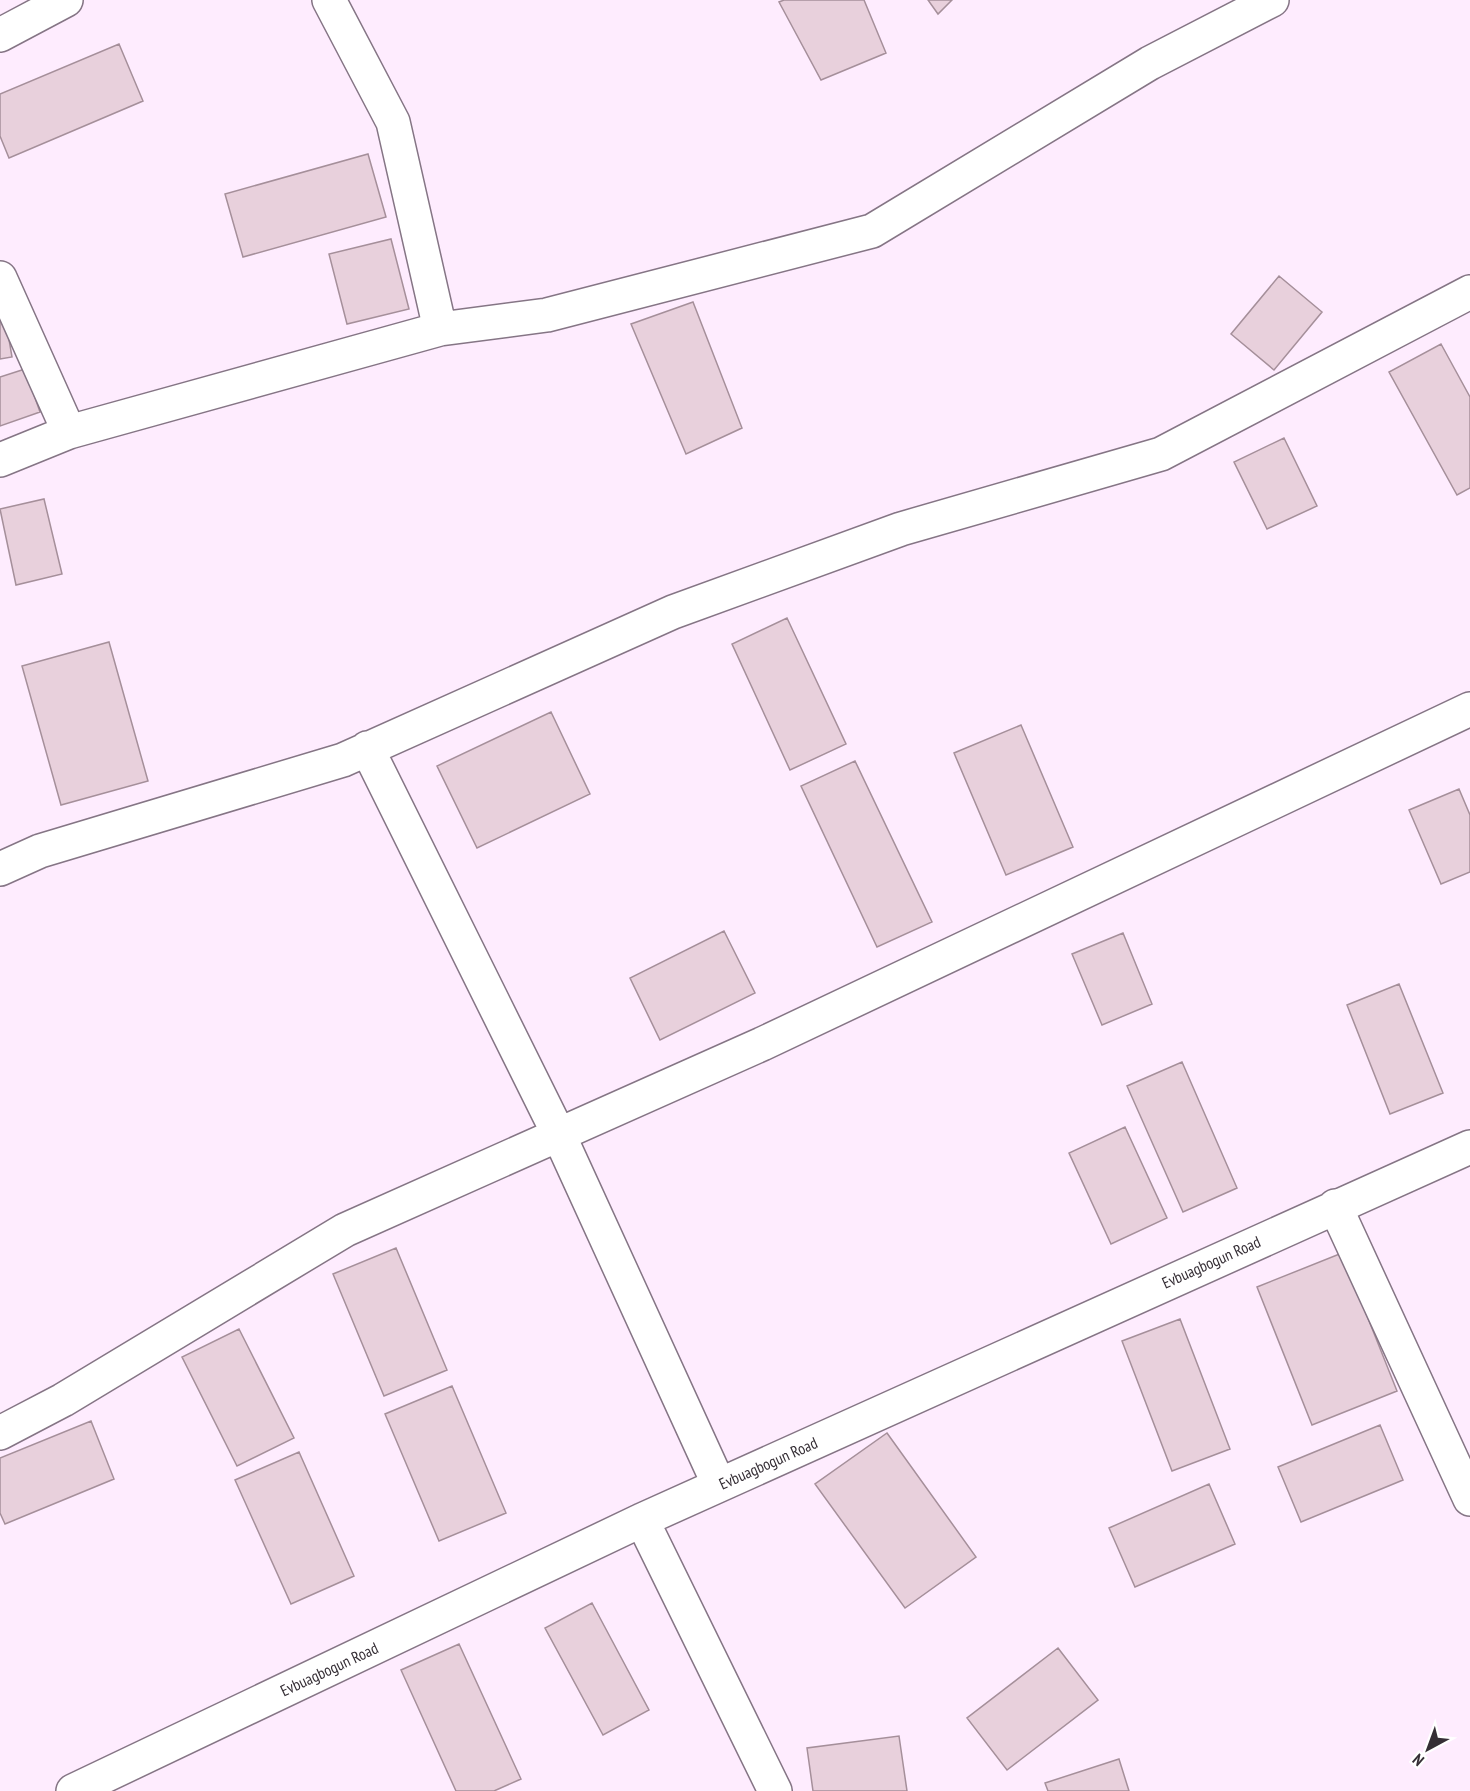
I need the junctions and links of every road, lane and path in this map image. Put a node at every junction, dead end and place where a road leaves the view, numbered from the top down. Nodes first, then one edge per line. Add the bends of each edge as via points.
1 (66, 0) edge
2 (329, 0) edge
3 (1272, 0) edge
4 (0, 35) edge
5 (0, 278) edge
6 (1470, 292) edge
7 (440, 329) junction
8 (69, 432) junction
9 (0, 460) edge
10 (1470, 709) edge
11 (367, 748) junction
12 (0, 869) edge
13 (559, 1135) junction
14 (1470, 1147) edge
15 (1335, 1206) junction
16 (0, 1433) edge
17 (719, 1485) junction
18 (1470, 1499) edge
19 (642, 1520) junction
20 (73, 1791) edge
21 (776, 1791) edge

1 - 4 street
2 - 7 street via 393,122
3 - 7 street via 1150,63 872,231 547,315
5 - 8 street
6 - 11 street via 1161,454 901,529 673,612
7 - 8 street
8 - 9 street
10 - 13 street via 794,1029
11 - 12 street via 343,760 40,851
11 - 13 street
13 - 16 street via 345,1230 63,1400
13 - 17 street
14 - 15 street, Evbuagbogun Road
15 - 17 street, Evbuagbogun Road
15 - 18 street
17 - 19 street, Evbuagbogun Road
19 - 20 street, Evbuagbogun Road
19 - 21 street

